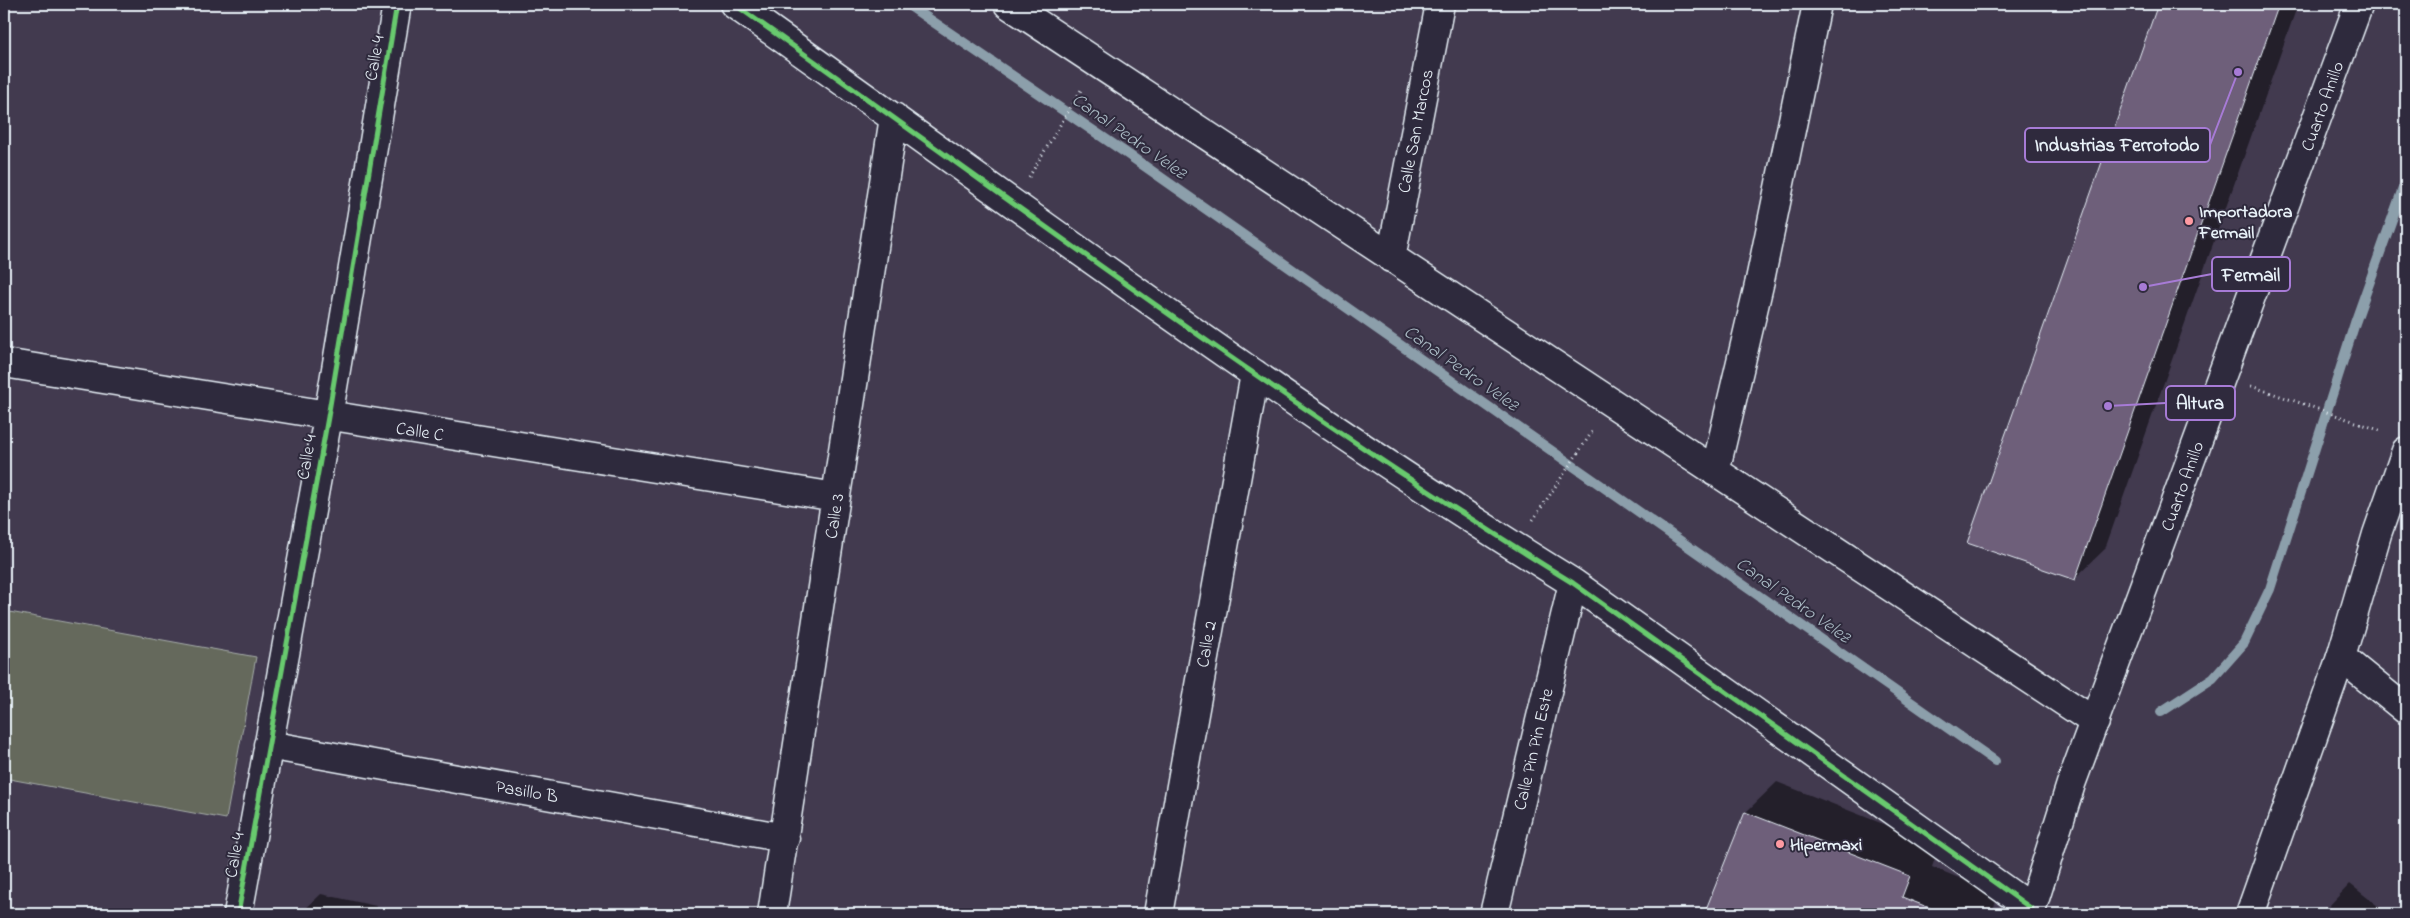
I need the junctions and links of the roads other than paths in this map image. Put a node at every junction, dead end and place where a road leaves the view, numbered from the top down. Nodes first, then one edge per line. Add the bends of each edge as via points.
1 (397, 4) edge
2 (734, 4) edge
3 (1440, 4) edge
4 (1817, 4) edge
5 (2359, 4) edge
6 (1019, 7) edge
7 (894, 117) junction
8 (1390, 258) junction
9 (4, 363) edge
10 (1255, 374) junction
11 (328, 417) junction
12 (2397, 442) edge
13 (1715, 472) junction
14 (836, 497) junction
15 (1573, 583) junction
16 (2341, 657) junction
17 (2406, 710) edge
18 (2095, 722) junction
19 (268, 745) junction
20 (785, 838) junction
21 (2031, 912) edge
22 (238, 914) edge
23 (772, 914) edge
24 (1158, 914) edge
25 (1494, 914) edge
26 (2250, 914) edge

1 - 11 main road, Calle 4
2 - 7 main road
3 - 8 main road, Calle San Marcos
4 - 13 main road via 1759,285
5 - 18 main road, Cuarto Anillo
6 - 8 main road
7 - 10 main road
7 - 14 main road, Calle 3
8 - 13 main road
9 - 11 main road, Calle C
10 - 15 main road
10 - 24 main road, Calle 2
11 - 14 main road, Calle C
11 - 19 main road, Calle 4
12 - 16 main road via 2377,534
13 - 18 main road
14 - 20 main road, Calle 3
15 - 21 main road
15 - 25 main road, Calle Pin Pin Este
16 - 17 main road
16 - 26 main road
18 - 21 main road, Cuarto Anillo via 2071,784
19 - 20 main road, Pasillo B
19 - 22 main road, Calle 4
20 - 23 main road, Calle 3

